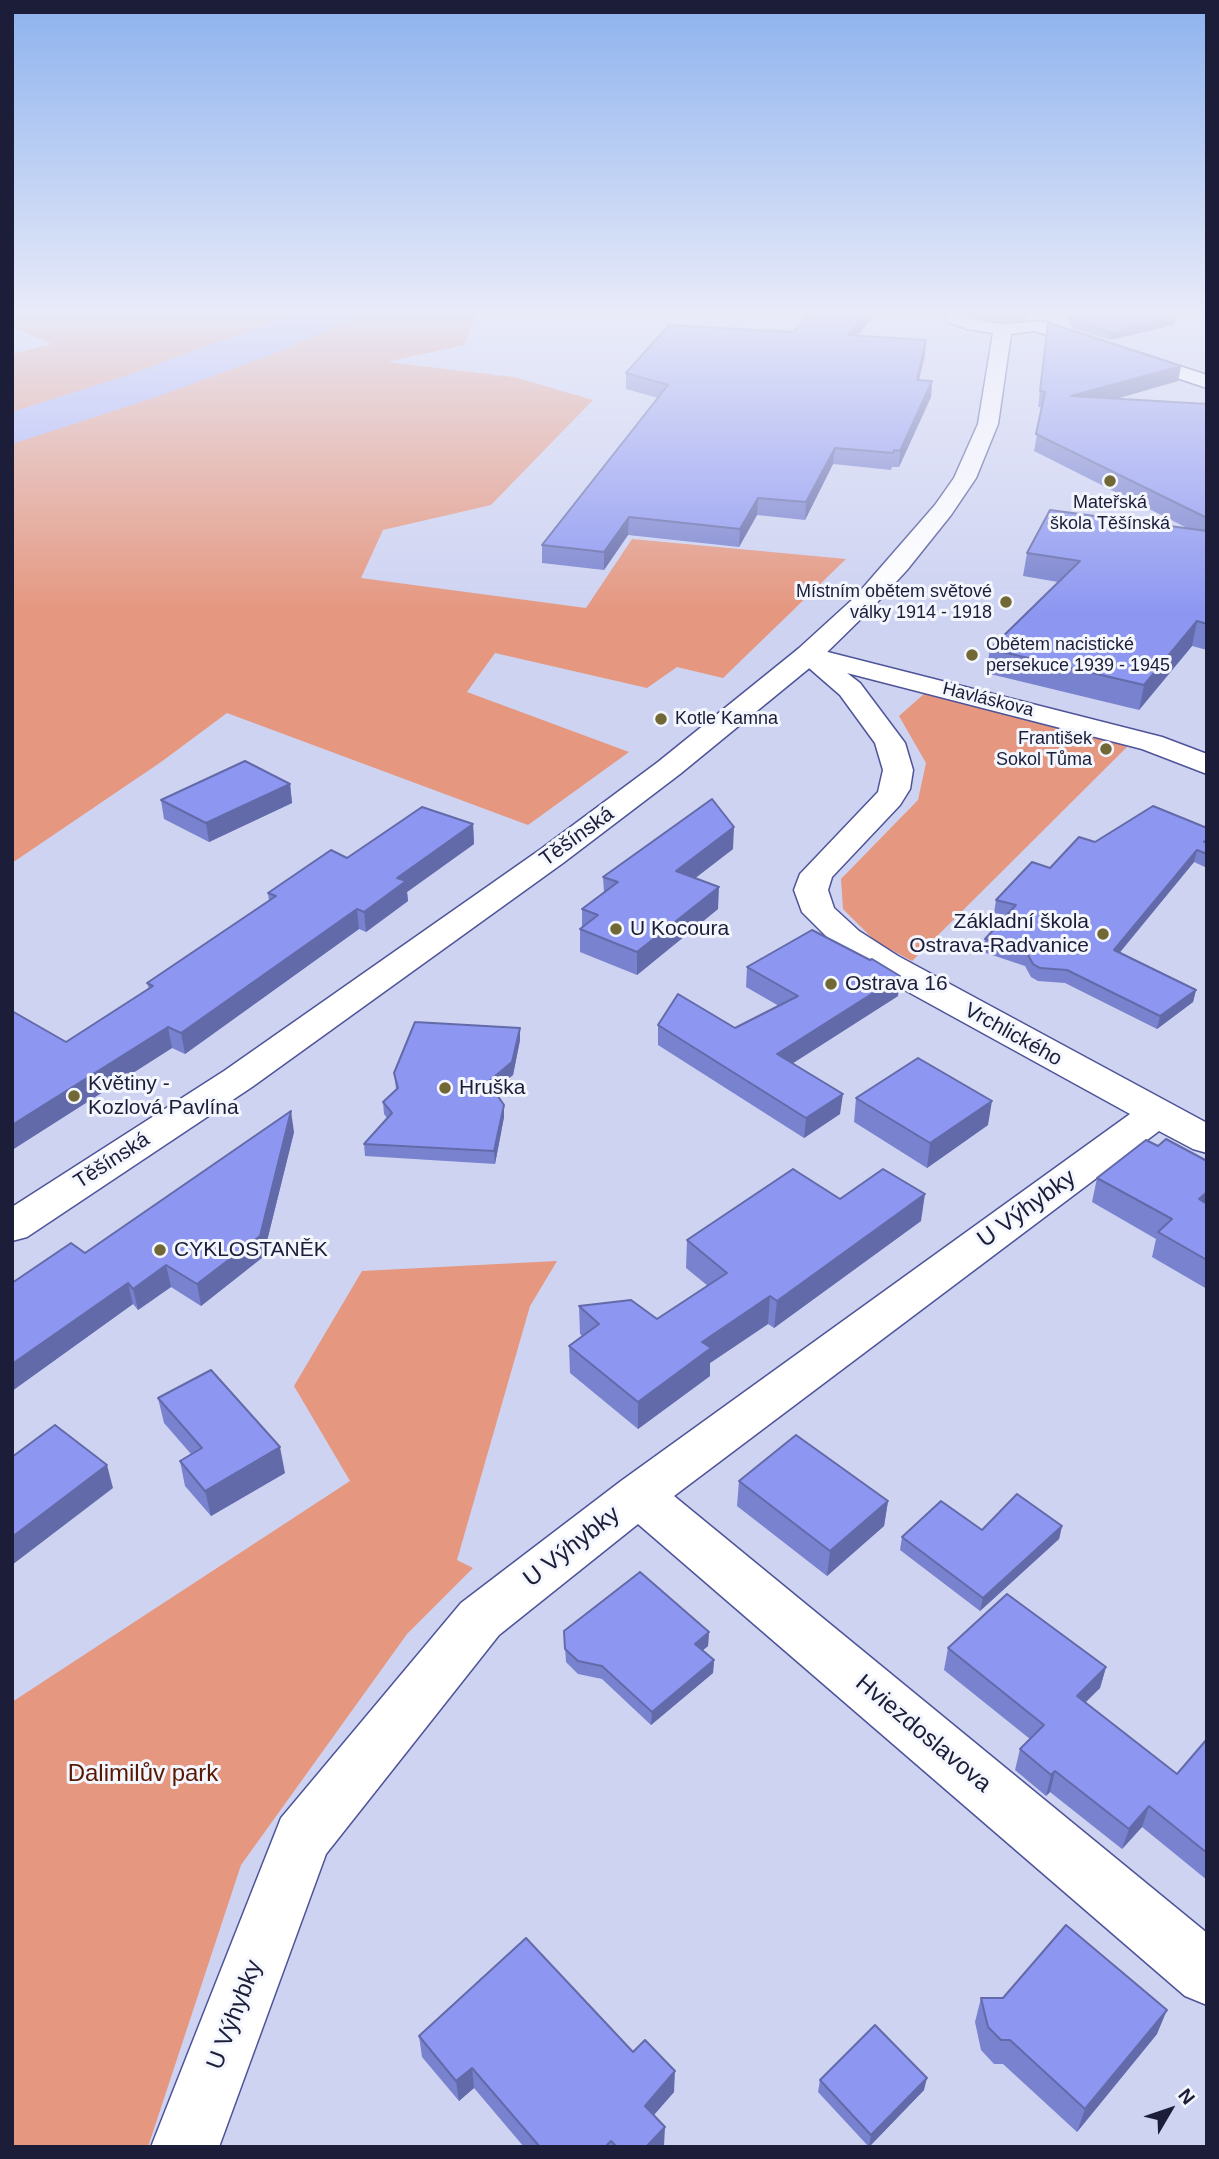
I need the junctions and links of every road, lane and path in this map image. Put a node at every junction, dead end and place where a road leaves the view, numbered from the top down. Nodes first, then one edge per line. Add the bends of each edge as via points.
1 (990, 412) edge
2 (808, 655) junction
3 (1207, 765) edge
4 (1157, 1113) junction
5 (1207, 1140) edge
6 (12, 1227) edge
7 (639, 1494) junction
8 (1207, 1974) edge
9 (185, 2147) edge

1 - 2 street, Těšínská via 965,478 943,510 863,603
2 - 3 street, Havláskova via 1152,743
2 - 4 street, Vrchlického via 849,689 890,743 898,770 889,798 816,874 811,890 819,912 885,964
2 - 6 street, Těšínská via 552,856 238,1079
4 - 5 street, Vrchlického
4 - 7 street, U Výhybky
7 - 8 street, Hviezdoslavova
7 - 9 street, U Výhybky via 480,1619 302,1838

